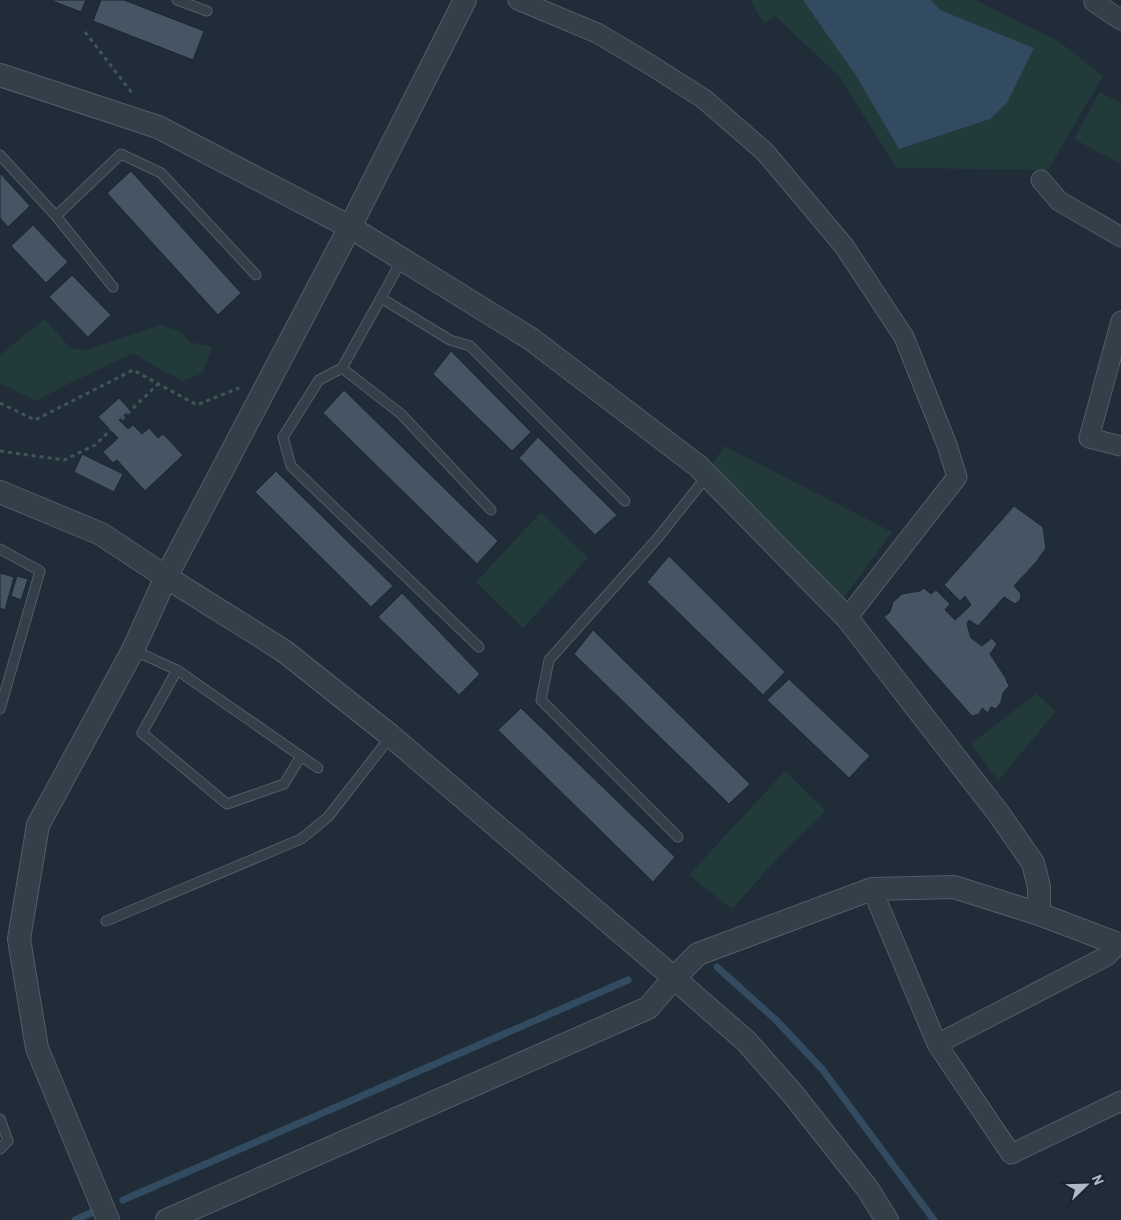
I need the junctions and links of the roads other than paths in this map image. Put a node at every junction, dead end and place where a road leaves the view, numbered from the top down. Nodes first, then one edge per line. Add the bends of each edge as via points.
1 (177, 0) edge
2 (465, 0) edge
3 (518, 0) edge
4 (1095, 0) edge
5 (207, 12) dead end
6 (1121, 20) edge
7 (0, 74) edge
8 (0, 156) edge
9 (1040, 180) dead end
10 (56, 216) junction
11 (350, 227) junction
12 (1121, 237) edge
13 (402, 259) junction
14 (256, 275) dead end
15 (113, 287) dead end
16 (381, 298) junction
17 (1121, 322) edge
18 (342, 368) junction
19 (1121, 446) edge
20 (708, 476) junction
21 (0, 492) edge
22 (625, 501) dead end
23 (491, 510) dead end
24 (0, 549) edge
25 (166, 577) junction
26 (847, 618) junction
27 (479, 648) dead end
28 (133, 650) junction
29 (177, 670) junction
30 (0, 708) edge
31 (391, 736) junction
32 (300, 756) junction
33 (318, 768) dead end
34 (678, 837) dead end
35 (872, 889) junction
36 (1039, 914) junction
37 (106, 921) dead end
38 (1120, 944) edge
39 (674, 978) junction
40 (938, 1044) junction
41 (1121, 1101) edge
42 (0, 1119) edge
43 (0, 1149) edge
44 (108, 1220) edge
45 (167, 1220) edge
46 (887, 1220) edge

1 - 5 lane
2 - 11 street
3 - 26 street via 597,33 638,57 704,99 765,152 844,246 904,338 957,477
4 - 6 street
7 - 11 street via 158,128
8 - 10 lane
9 - 12 street via 1059,201
10 - 14 lane via 121,154 161,173
10 - 15 lane
11 - 13 street
11 - 25 street
13 - 16 lane
13 - 20 street via 530,339
16 - 18 lane
16 - 22 lane via 450,340 470,346
17 - 19 street via 1090,438
18 - 23 lane via 401,414
18 - 27 lane via 319,380 283,437 291,466
20 - 26 street
20 - 34 lane via 656,540 549,660 541,700
21 - 25 street via 102,534
24 - 30 lane via 40,571
25 - 28 street
25 - 31 street via 284,651
26 - 36 street via 999,814 1033,863 1040,887
28 - 29 lane
28 - 44 street via 38,825 18,939 37,1048
29 - 32 lane
29 - 32 lane via 142,733 227,804 284,784
31 - 37 lane via 328,817 301,839
31 - 39 street
32 - 33 lane
35 - 36 street via 954,887
35 - 39 street via 698,954
35 - 40 street
36 - 38 street
38 - 40 street via 1107,956
39 - 45 street via 648,1008
39 - 46 street via 746,1041 792,1093 867,1188
40 - 41 street via 1011,1154
42 - 43 lane via 8,1141

